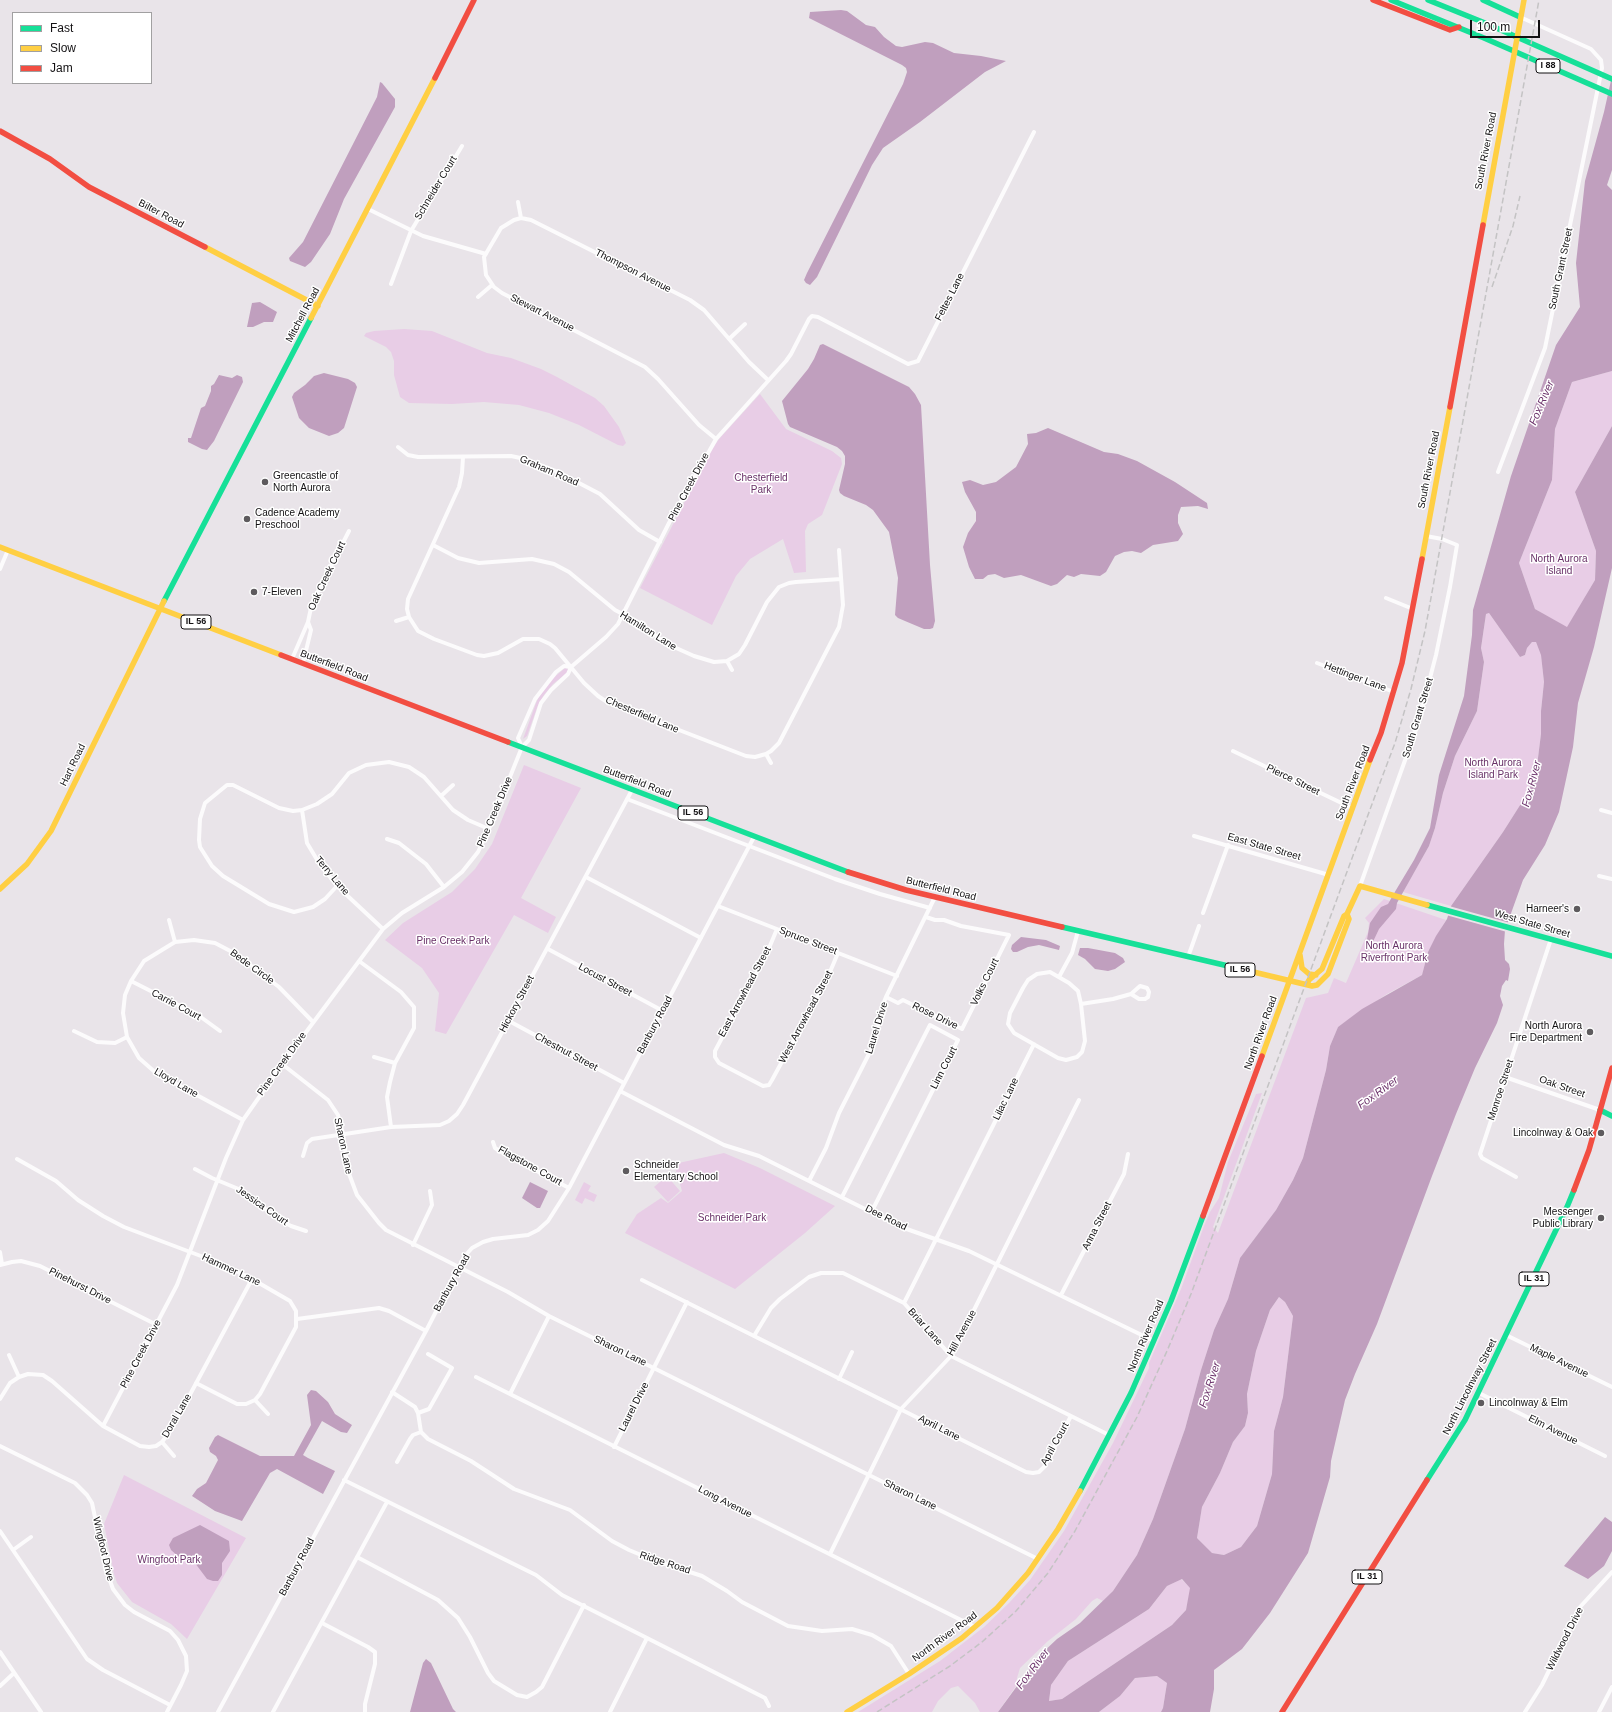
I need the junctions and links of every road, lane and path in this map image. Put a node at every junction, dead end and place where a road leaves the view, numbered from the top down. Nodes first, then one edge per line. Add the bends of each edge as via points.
1 (474, 0) edge
2 (1373, 0) edge
3 (1391, 0) edge
4 (1428, 0) edge
5 (1482, 0) edge
6 (1524, 0) edge
7 (1520, 17) junction
8 (1459, 27) junction
9 (1612, 79) edge
10 (1612, 94) edge
11 (0, 131) edge
12 (1034, 132) dead end
13 (462, 146) dead end
14 (518, 202) dead end
15 (368, 209) junction
16 (521, 218) junction
17 (411, 231) junction
18 (486, 254) junction
19 (391, 284) dead end
20 (492, 285) junction
21 (478, 297) dead end
22 (318, 306) junction
23 (818, 317) joint
24 (745, 324) dead end
25 (729, 338) junction
26 (768, 380) junction
27 (716, 438) junction
28 (398, 447) dead end
29 (463, 457) junction
30 (1498, 472) dead end
31 (348, 531) dead end
32 (1426, 536) junction
33 (660, 542) junction
34 (433, 545) junction
35 (0, 547) edge
36 (8, 550) junction
37 (839, 550) dead end
38 (0, 569) edge
39 (841, 578) junction
40 (1386, 598) dead end
41 (160, 609) junction
42 (1413, 609) junction
43 (623, 614) junction
44 (408, 617) junction
45 (396, 621) dead end
46 (308, 622) junction
47 (146, 638) joint
48 (292, 659) junction
49 (727, 661) junction
50 (303, 663) junction
51 (1317, 663) dead end
52 (571, 667) junction
53 (732, 670) dead end
54 (1394, 692) junction
55 (522, 748) junction
56 (1233, 751) dead end
57 (766, 754) junction
58 (771, 763) dead end
59 (453, 785) dead end
60 (632, 790) junction
61 (441, 796) junction
62 (627, 799) junction
63 (1352, 808) junction
64 (302, 810) junction
65 (1601, 810) dead end
66 (1612, 813) edge
67 (489, 829) junction
68 (754, 836) junction
69 (1194, 836) dead end
70 (387, 839) dead end
71 (1228, 845) junction
72 (750, 846) junction
73 (1329, 875) junction
74 (1599, 876) dead end
75 (586, 877) junction
76 (1612, 879) edge
77 (338, 886) junction
78 (1360, 886) junction
79 (444, 887) junction
80 (0, 889) edge
81 (935, 897) junction
82 (718, 906) junction
83 (930, 908) junction
84 (1203, 913) dead end
85 (1347, 914) junction
86 (926, 917) junction
87 (169, 920) dead end
88 (1199, 926) dead end
89 (383, 929) junction
90 (777, 929) junction
91 (1078, 931) junction
92 (702, 938) junction
93 (1551, 939) junction
94 (175, 942) junction
95 (548, 948) junction
96 (838, 953) junction
97 (1300, 955) junction
98 (1612, 956) edge
99 (1188, 957) junction
100 (359, 961) junction
101 (897, 976) junction
102 (1316, 976) junction
103 (1059, 977) junction
104 (131, 981) junction
105 (1289, 982) junction
106 (1307, 984) junction
107 (1131, 994) dead end
108 (886, 998) junction
109 (1081, 1004) junction
110 (663, 1011) junction
111 (508, 1021) junction
112 (313, 1022) junction
113 (962, 1029) joint
114 (74, 1031) dead end
115 (220, 1031) dead end
116 (127, 1038) junction
117 (1034, 1044) junction
118 (374, 1057) dead end
119 (282, 1064) junction
120 (395, 1064) junction
121 (1612, 1068) edge
122 (1505, 1077) junction
123 (772, 1080) joint
124 (624, 1083) junction
125 (620, 1091) junction
126 (1079, 1100) dead end
127 (1600, 1110) junction
128 (1612, 1116) edge
129 (243, 1120) junction
130 (391, 1127) junction
131 (343, 1134) junction
132 (494, 1142) dead end
133 (1128, 1154) dead end
134 (303, 1156) dead end
135 (17, 1159) dead end
136 (195, 1169) dead end
137 (1516, 1177) dead end
138 (218, 1180) junction
139 (809, 1181) junction
140 (569, 1188) junction
141 (430, 1191) dead end
142 (842, 1197) junction
143 (872, 1211) junction
144 (306, 1231) dead end
145 (936, 1240) junction
146 (413, 1245) junction
147 (0, 1252) edge
148 (191, 1252) junction
149 (997, 1264) junction
150 (1, 1265) edge
151 (458, 1268) junction
152 (252, 1279) junction
153 (642, 1280) dead end
154 (1061, 1295) junction
155 (687, 1302) junction
156 (904, 1303) junction
157 (549, 1316) junction
158 (297, 1319) junction
159 (157, 1325) junction
160 (426, 1331) junction
161 (1506, 1335) junction
162 (754, 1336) junction
163 (1154, 1341) junction
164 (852, 1352) dead end
165 (428, 1354) dead end
166 (9, 1355) dead end
167 (951, 1356) junction
168 (654, 1368) junction
169 (19, 1377) junction
170 (476, 1377) dead end
171 (839, 1378) junction
172 (196, 1383) junction
173 (1612, 1387) edge
174 (392, 1392) junction
175 (1479, 1393) junction
176 (510, 1394) junction
177 (0, 1399) edge
178 (255, 1400) junction
179 (901, 1409) junction
180 (418, 1413) junction
181 (268, 1414) dead end
182 (1071, 1416) junction
183 (103, 1426) junction
184 (421, 1432) junction
185 (1109, 1435) junction
186 (162, 1442) junction
187 (0, 1446) edge
188 (614, 1447) junction
189 (174, 1456) dead end
190 (1606, 1456) dead end
191 (397, 1462) dead end
192 (1039, 1472) joint
193 (869, 1475) junction
194 (344, 1480) junction
195 (387, 1502) junction
196 (0, 1531) edge
197 (31, 1537) dead end
198 (13, 1550) junction
199 (830, 1554) junction
200 (357, 1557) junction
201 (1038, 1559) junction
202 (1612, 1572) edge
203 (584, 1605) junction
204 (322, 1623) junction
205 (976, 1627) junction
206 (647, 1638) junction
207 (0, 1652) edge
208 (14, 1673) junction
209 (909, 1674) junction
210 (0, 1686) edge
211 (1612, 1687) edge
212 (170, 1706) junction
213 (769, 1706) dead end
214 (41, 1712) edge
215 (167, 1712) edge
216 (218, 1712) edge
217 (273, 1712) edge
218 (365, 1712) edge
219 (610, 1712) edge
220 (847, 1712) edge
221 (1282, 1712) edge
222 (1525, 1712) edge
223 (1599, 1712) edge

1 - 15 main road, Mitchell Road
2 - 8 main road, I 88 via 1450,30
3 - 8 main road, I 88
4 - 9 main road, I 88
5 - 7 main road
6 - 7 main road, South River Road
7 - 30 street, South Grant Street via 1591,49 1601,60 1602,68 1545,348
7 - 32 main road, South River Road
8 - 10 main road, I 88
11 - 22 main road, Bilter Road via 50,159 89,187
12 - 23 street, Feltes Lane via 918,361 908,364
13 - 17 street, Schneider Court
14 - 16 street
15 - 17 street
15 - 22 main road, Mitchell Road
16 - 18 street via 501,228
16 - 25 street, Thompson Avenue via 541,223 690,300 704,310
17 - 18 street
17 - 19 street, Schneider Court
18 - 20 street via 485,270
20 - 21 street
20 - 27 street, Stewart Avenue via 502,293 645,367 699,425
22 - 41 main road, Mitchell Road
23 - 26 street, Pine Creek Drive via 812,316 809,319 791,354
24 - 25 street
25 - 26 street, Thompson Avenue
26 - 27 street, Pine Creek Drive
27 - 33 street, Pine Creek Drive
28 - 29 street, Graham Road via 408,455 418,457
29 - 33 street, Graham Road via 517,457 556,471 600,494 639,530
29 - 34 street via 459,487
31 - 46 street, Oak Creek Court via 312,603
32 - 42 main road, South River Road
32 - 78 street, South Grant Street via 1457,545 1424,706
33 - 43 street, Pine Creek Drive
34 - 43 street, Hamilton Lane via 458,558 479,563 532,559 560,566 609,606
34 - 44 street via 408,599
35 - 36 main road, Butterfield Road / IL 56
36 - 38 street
36 - 41 main road, Butterfield Road / IL 56
37 - 39 street
39 - 49 street via 796,582 779,587 767,602 742,650
39 - 57 street via 843,605 839,627 779,743
40 - 42 street
41 - 47 main road, Mitchell Road
41 - 48 main road, Butterfield Road / IL 56
42 - 54 main road, South River Road
43 - 49 street, Hamilton Lane via 672,648 714,662
43 - 52 street, Pine Creek Drive via 610,633
44 - 45 street
44 - 52 street, Chesterfield Lane via 423,635 477,655 488,656 498,653 523,638 539,639 550,644
46 - 48 street, Oak Creek Court
46 - 50 street, Oak Creek Court via 311,630
47 - 80 main road, Hart Road via 51,831 27,864
48 - 50 main road, Butterfield Road / IL 56
49 - 53 street
50 - 55 main road, Butterfield Road / IL 56
51 - 54 street, Hettinger Lane
52 - 55 street, Pine Creek Drive via 568,674 541,703 529,740
52 - 55 street, Pine Creek Drive via 564,666 556,672 535,698 518,738
52 - 57 street, Chesterfield Lane via 598,696 619,708 746,756
54 - 63 main road, South River Road
55 - 60 main road, Butterfield Road / IL 56
55 - 67 street, Pine Creek Drive
56 - 63 street, Pierce Street
57 - 58 street
59 - 61 street
60 - 62 street, Hickory Street
60 - 68 main road, Butterfield Road / IL 56
61 - 64 street via 424,777 409,767 379,762 350,773 332,794
61 - 67 street via 453,810
62 - 72 street
62 - 75 street, Hickory Street
63 - 73 main road, South River Road
64 - 77 street, Terry Lane via 307,843
64 - 77 street via 279,808 235,785 227,785 203,806 200,847 212,866 223,876 269,904 294,912 313,907 326,899
65 - 66 street
67 - 79 street, Pine Creek Drive via 470,862
68 - 72 street, Banbury Road
68 - 81 main road, Butterfield Road / IL 56 via 851,873
69 - 71 street, East State Street
70 - 79 street via 399,843 426,864
71 - 73 street, East State Street
71 - 84 street
72 - 82 street, Banbury Road
72 - 83 street via 852,885
73 - 97 main road, North River Road
74 - 76 street
75 - 92 street
75 - 95 street, Hickory Street
77 - 89 street, Terry Lane
78 - 85 main road, IL 56
78 - 93 main road, West State Street
79 - 89 street, Pine Creek Drive via 402,913
81 - 83 street, Laurel Drive
81 - 91 main road, Butterfield Road / IL 56
82 - 90 street, Spruce Street
82 - 92 street, Banbury Road
83 - 86 street, Laurel Drive
85 - 102 main road, IL 56 via 1322,969
85 - 106 main road, IL 56 via 1349,918 1328,974 1317,985
86 - 101 street, Laurel Drive
86 - 113 street, Volks Court via 1008,934
87 - 94 street
88 - 99 street
89 - 100 street, Pine Creek Drive
90 - 96 street, Spruce Street
90 - 123 street, East Arrowhead Street via 716,1047 715,1054 722,1065 763,1086 769,1085
91 - 99 main road, Butterfield Road / IL 56
91 - 103 street via 1072,953
92 - 110 street, Banbury Road
93 - 98 main road, West State Street
93 - 122 street, Monroe Street
94 - 104 street, Bede Circle via 144,961
94 - 112 street, Bede Circle via 194,940 215,944 236,954 279,987
95 - 110 street, Locust Street
95 - 111 street, Hickory Street
96 - 101 street, Spruce Street
96 - 123 street, West Arrowhead Street via 827,979
97 - 102 main road via 1302,968
97 - 105 main road, North River Road
99 - 105 main road, Butterfield Road / IL 56
100 - 112 street, Pine Creek Drive
100 - 120 street via 401,992 414,1007 414,1028
101 - 108 street, Laurel Drive
102 - 106 main road, IL 56
103 - 109 street via 1078,991
103 - 117 street via 1050,972 1037,974 1028,980 1010,1013 1008,1024 1014,1034
104 - 115 street, Carrie Court via 198,1015
104 - 116 street, Bede Circle via 125,995 123,1013
105 - 106 main road, Butterfield Road / IL 56
105 - 163 main road, North River Road via 1193,1243
107 - 109 street
108 - 113 street, Rose Drive via 898,1002 903,1000
108 - 139 street, Laurel Drive via 873,1046 839,1113 826,1148
109 - 117 street via 1085,1041 1082,1052 1066,1060
110 - 124 street, Banbury Road
111 - 124 street, Chestnut Street
111 - 130 street, Hickory Street via 457,1114 440,1125
112 - 119 street, Pine Creek Drive
114 - 116 street via 97,1042 115,1043
116 - 129 street, Lloyd Lane via 139,1058 156,1073
117 - 145 street, Lilac Lane
118 - 120 street
119 - 129 street, Pine Creek Drive
119 - 131 street, Sharon Lane via 328,1100 338,1115
120 - 130 street via 387,1097
121 - 127 main road, North Lincolnway Street / IL 31
122 - 127 street, Oak Street
122 - 137 street, Monroe Street via 1480,1156
124 - 125 street, Banbury Road
125 - 139 street, Dee Road via 724,1145 759,1156
125 - 140 street, Banbury Road
126 - 149 street, Hill Avenue
127 - 128 main road, Oak Street
127 - 161 main road, North Lincolnway Street / IL 31 via 1589,1150 1567,1207
129 - 138 street, Pine Creek Drive
130 - 131 street, Hickory Street
131 - 134 street, Hickory Street via 312,1140 307,1143
131 - 146 street, Sharon Lane via 348,1171 357,1195 386,1230
132 - 140 street, Flagstone Court via 495,1148 501,1152
133 - 154 street, Anna Street via 1124,1174
135 - 148 street, Hammer Lane via 56,1181 78,1200 103,1216 124,1227
136 - 138 street, Jessica Court
138 - 144 street, Jessica Court via 240,1190 278,1219
138 - 148 street, Pine Creek Drive
139 - 142 street, Dee Road
140 - 151 street, Banbury Road via 548,1221 538,1230 523,1236 483,1242 472,1248
141 - 146 street via 432,1205
142 - 143 street, Dee Road
142 - 143 street, Linn Court via 930,1025 958,1040
143 - 145 street, Dee Road via 901,1227
145 - 149 street, Dee Road
145 - 156 street, Lilac Lane
146 - 151 street, Sharon Lane
147 - 150 street
148 - 152 street, Hammer Lane
148 - 159 street, Pine Creek Drive
149 - 154 street, Dee Road
149 - 167 street, Hill Avenue
150 - 159 street, Pinehurst Drive via 21,1261 40,1266
151 - 157 street, Sharon Lane via 508,1292
151 - 160 street, Banbury Road
152 - 158 street, Hammer Lane via 288,1299 296,1311
152 - 172 street, Doral Lane
153 - 155 street, April Lane
154 - 163 street, Dee Road
155 - 162 street, April Lane
155 - 168 street, Laurel Drive
156 - 162 street, Briar Lane via 843,1273 821,1273 809,1277 775,1303
156 - 167 street, Briar Lane
157 - 168 street, Sharon Lane
157 - 176 street
158 - 160 street via 379,1308
158 - 178 street via 295,1330
159 - 183 street, Pine Creek Drive
160 - 174 street, Banbury Road
161 - 173 street, Maple Avenue
161 - 175 main road, North Lincolnway Street / IL 31
162 - 171 street, April Lane
163 - 185 main road, North River Road
164 - 171 street
165 - 180 street via 452,1368 429,1409
166 - 169 street
167 - 179 street, Hill Avenue
167 - 182 street, Briar Lane
168 - 188 street, Laurel Drive
168 - 193 street, Sharon Lane
169 - 177 street via 10,1383
169 - 183 street, Doral Lane via 33,1374 47,1377
170 - 176 street, Long Avenue
171 - 179 street, April Lane
172 - 178 street via 237,1404
172 - 186 street, Doral Lane
174 - 180 street via 410,1402
174 - 194 street, Banbury Road
175 - 190 street, Elm Avenue
175 - 221 main road, North Lincolnway Street / IL 31 via 1452,1442
176 - 188 street, Long Avenue
178 - 181 street
179 - 192 street, April Lane via 1026,1472
179 - 193 street, Hill Avenue
180 - 184 street
182 - 185 street, Briar Lane
182 - 192 street, April Court
183 - 186 street, Doral Lane via 144,1447 156,1446
184 - 191 street via 413,1435
184 - 209 street, Ridge Road via 428,1440 471,1461 514,1489 578,1514 612,1541 629,1550 702,1576 742,1602 788,1626 822,1632 852,1629 872,1635 891,1646
185 - 201 main road, North River Road via 1067,1514
186 - 189 street
187 - 212 street, Wingfoot Drive via 75,1483 87,1495 92,1503 106,1570 113,1589 134,1612 170,1632 184,1650 187,1671
188 - 199 street, Long Avenue
193 - 199 street, Hill Avenue
193 - 201 street, Sharon Lane
194 - 195 street
194 - 216 street, Banbury Road
195 - 200 street
195 - 203 street via 536,1576 562,1595
196 - 198 street
197 - 198 street
198 - 212 street via 87,1659
199 - 205 street, Long Avenue
200 - 203 street via 438,1600 458,1618 494,1681 517,1695 526,1697 542,1687
200 - 204 street
201 - 205 main road, North River Road via 1008,1597
202 - 222 street, Wildwood Drive via 1580,1607 1542,1685
203 - 206 street
204 - 217 street
204 - 218 street via 375,1652
205 - 209 main road, North River Road
206 - 213 street via 765,1698
206 - 219 street
207 - 208 street
208 - 210 street
208 - 214 street
209 - 220 main road, North River Road
211 - 223 street
212 - 215 street, Wingfoot Drive

